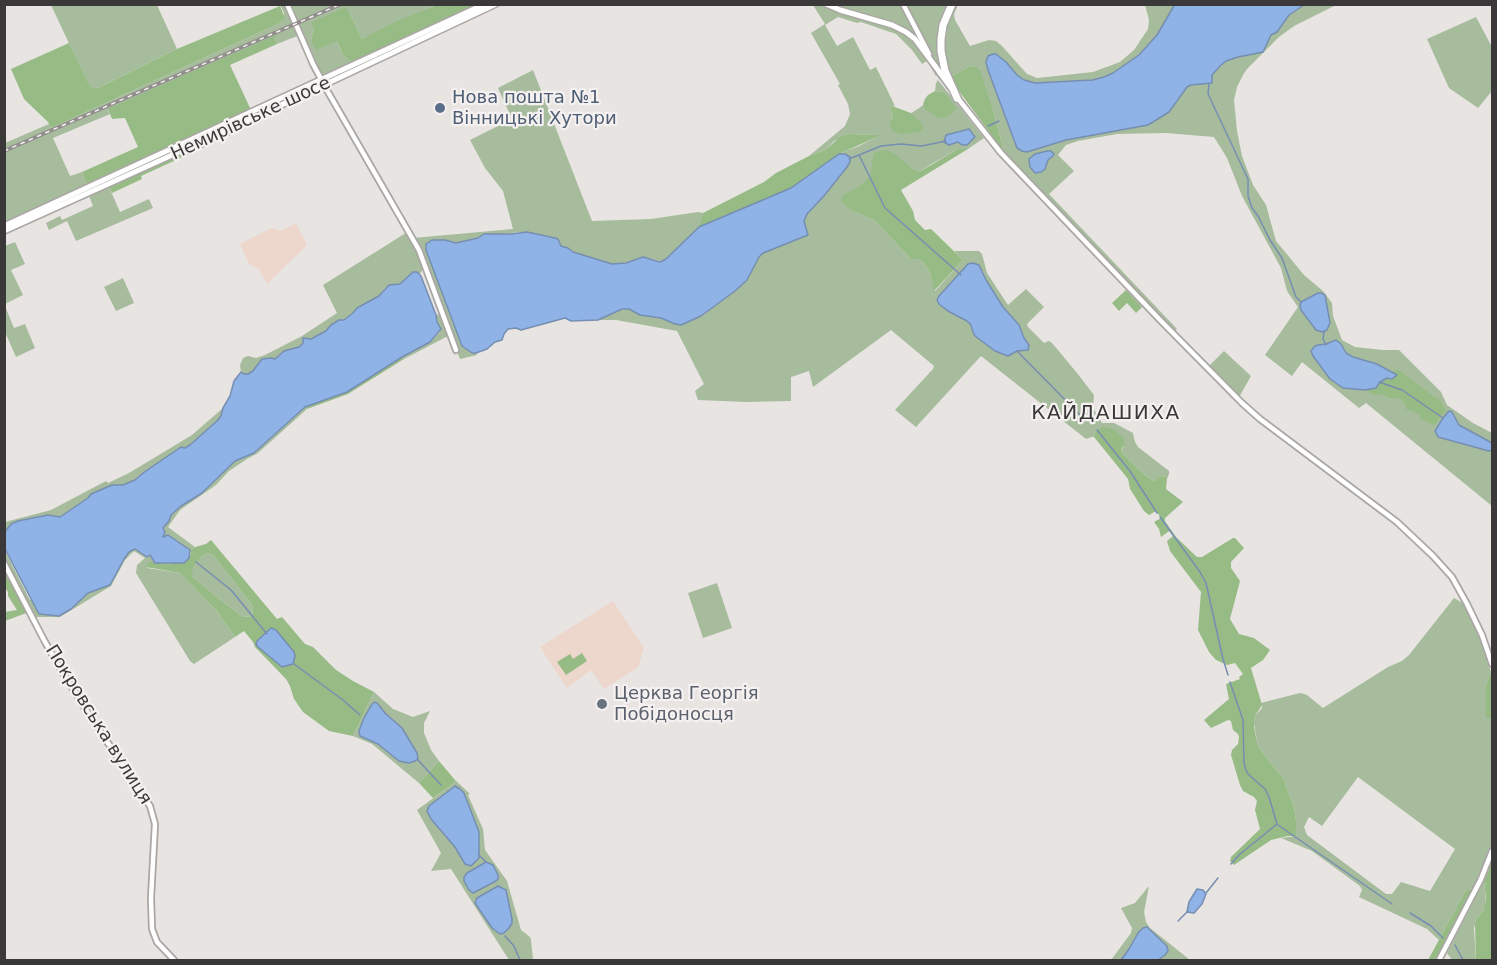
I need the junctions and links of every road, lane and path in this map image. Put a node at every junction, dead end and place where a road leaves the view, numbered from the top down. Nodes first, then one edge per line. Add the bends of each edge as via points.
1 (287, 4) edge
2 (485, 4) edge
3 (496, 4) edge
4 (826, 4) edge
5 (903, 4) edge
6 (952, 4) edge
7 (941, 74) junction
8 (323, 83) junction
9 (957, 98) junction
10 (4, 226) edge
11 (4, 231) edge
12 (456, 350) dead end
13 (4, 564) edge
14 (1492, 664) edge
15 (1492, 851) edge
16 (174, 960) edge
17 (1439, 960) edge

1 - 8 main road
2 - 8 main road, Немирівське шосе
3 - 8 main road, Немирівське шосе
4 - 7 main road via 906,32
5 - 7 main road
6 - 9 highway via 943,25 940,51
7 - 9 main road
8 - 10 main road, Немирівське шосе
8 - 11 main road, Немирівське шосе
8 - 12 main road via 419,250
9 - 14 main road via 1001,153 1250,410 1397,522 1433,556 1452,577 1467,604
13 - 16 main road, Покровська вулиця via 61,670 150,806 155,824 152,929 157,942
15 - 17 main road

